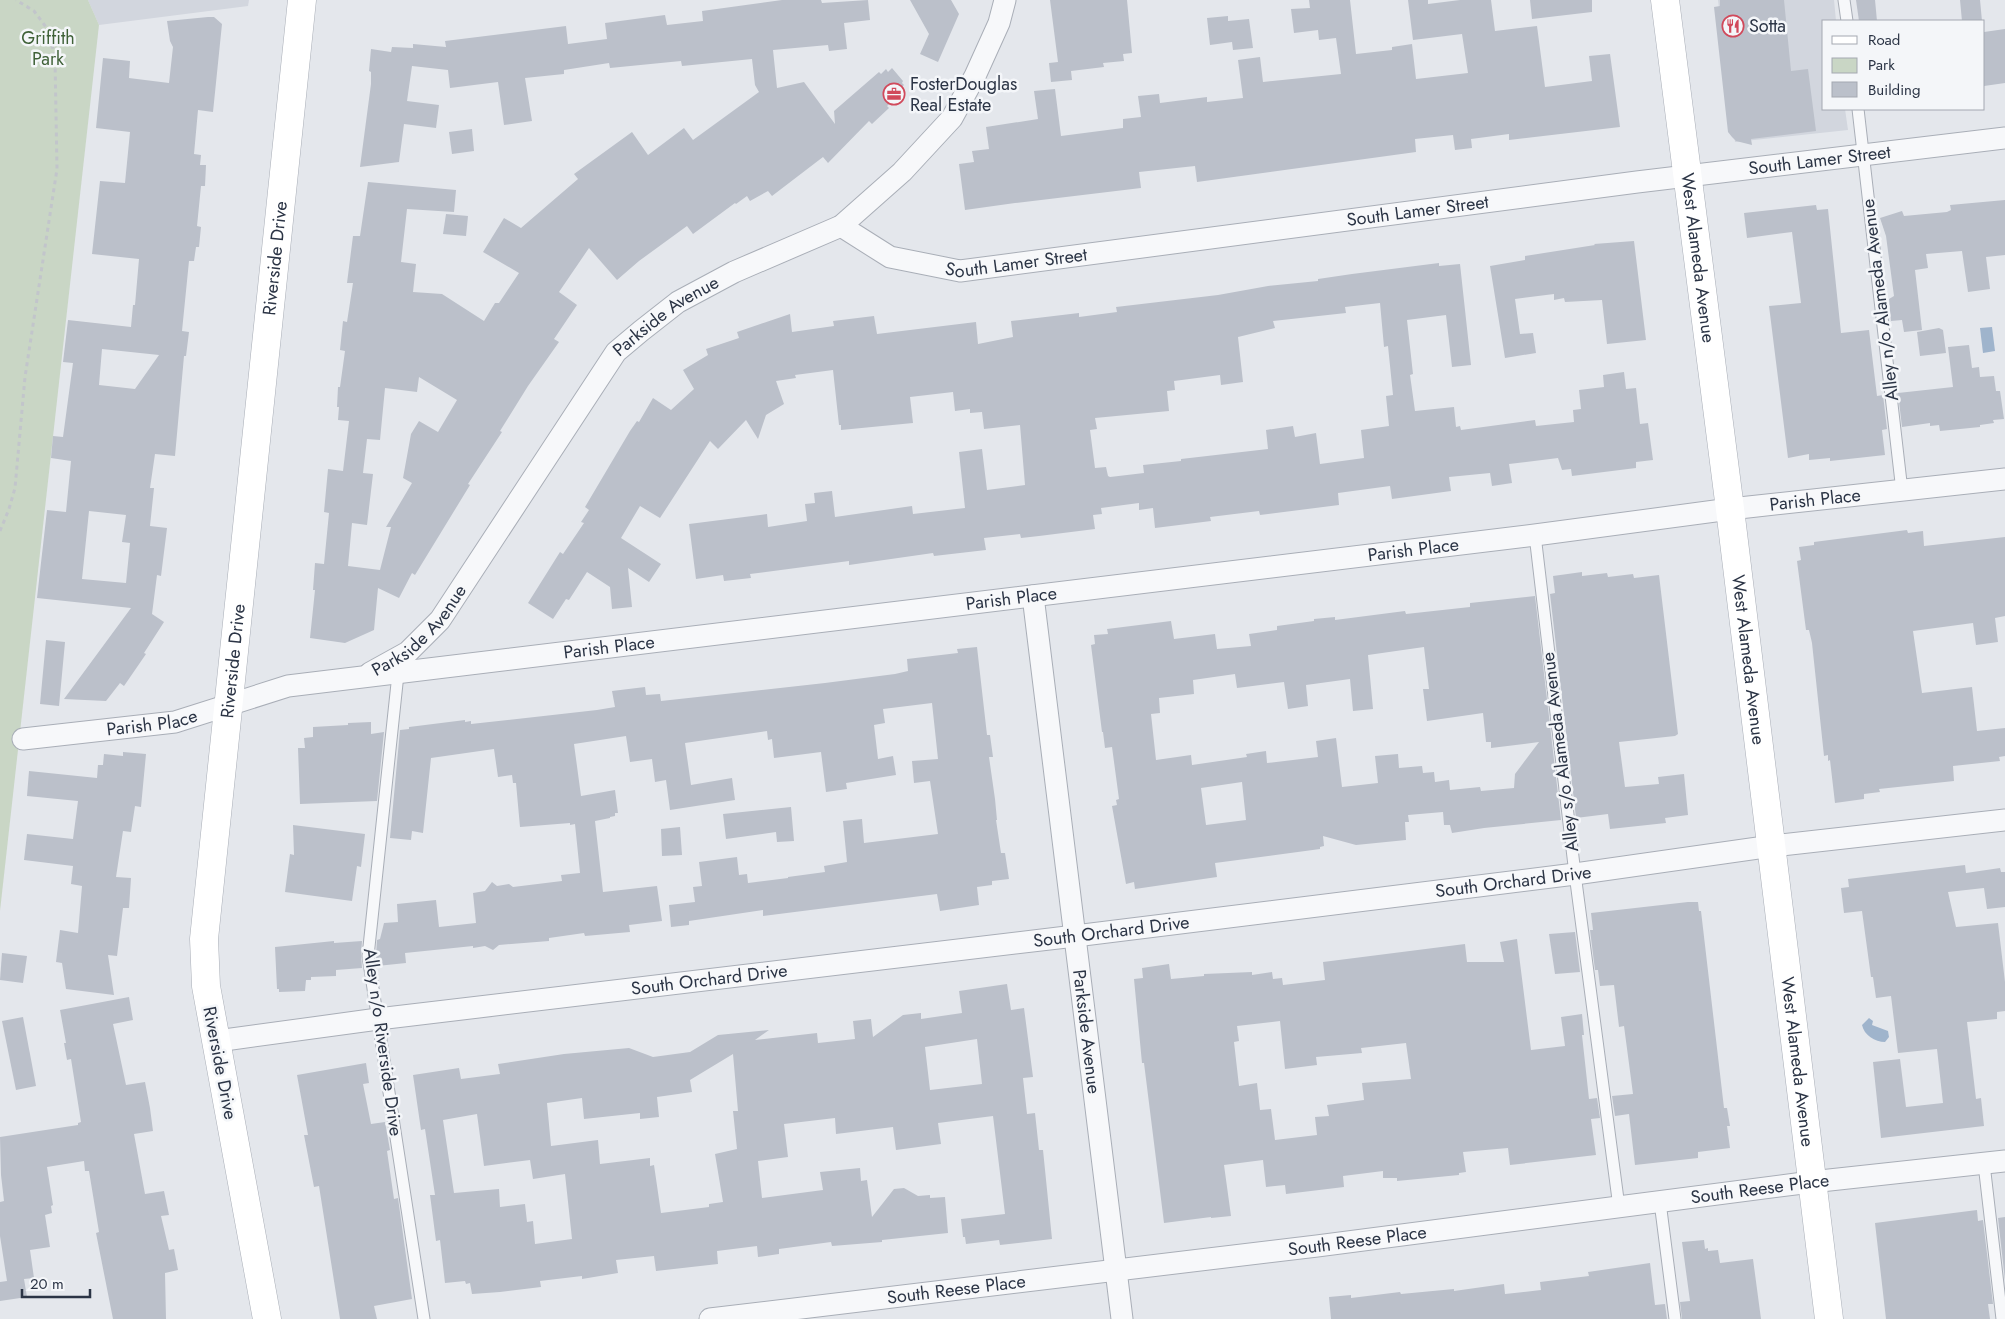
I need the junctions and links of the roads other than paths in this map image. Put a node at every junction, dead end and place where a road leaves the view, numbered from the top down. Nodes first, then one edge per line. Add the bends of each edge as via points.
1 (302, 0) edge
2 (1005, 0) edge
3 (1666, 0) edge
4 (1844, 0) edge
5 (1847, 20) edge
6 (1858, 110) edge
7 (2005, 138) edge
8 (1863, 155) junction
9 (1688, 175) junction
10 (841, 226) junction
11 (2005, 479) edge
12 (1902, 491) junction
13 (1730, 509) junction
14 (1535, 536) junction
15 (1033, 596) junction
16 (398, 674) junction
17 (361, 678) junction
18 (228, 704) junction
19 (23, 739) dead end
20 (2005, 820) edge
21 (1772, 846) junction
22 (1575, 874) junction
23 (1075, 936) junction
24 (378, 1019) junction
25 (217, 1041) junction
26 (1995, 1162) edge
27 (1811, 1182) junction
28 (1660, 1202) junction
29 (1618, 1207) junction
30 (1116, 1270) junction
31 (267, 1319) edge
32 (424, 1319) edge
33 (710, 1319) edge
34 (1122, 1319) edge
35 (1675, 1319) edge
36 (1828, 1319) edge
37 (2002, 1319) edge

1 - 18 main road, Riverside Drive
2 - 10 street, Parkside Avenue via 999,23 952,118 902,172
3 - 9 main road, West Alameda Avenue
4 - 5 lane
6 - 8 lane, Alley n/o Alameda Avenue
7 - 8 street, South Lamer Street
8 - 9 street, South Lamer Street
8 - 12 lane, Alley n/o Alameda Avenue
9 - 10 street, South Lamer Street via 960,271 890,257
9 - 13 main road, West Alameda Avenue
10 - 17 street, Parkside Avenue via 734,272 678,302 616,352 440,620 408,652
11 - 12 street, Parish Place
12 - 13 street, Parish Place
13 - 14 street, Parish Place
13 - 21 main road, West Alameda Avenue
14 - 15 street, Parish Place
14 - 22 lane, Alley s/o Alameda Avenue
15 - 16 street, Parish Place
15 - 23 street, Parkside Avenue
16 - 17 street, Parish Place
16 - 24 lane, Alley n/o Riverside Drive via 368,945
17 - 18 street, Parish Place via 288,686
18 - 19 street, Parish Place via 175,722
18 - 25 main road, Riverside Drive via 204,939 206,986
20 - 21 street, South Orchard Drive
21 - 22 street, South Orchard Drive
21 - 27 main road, West Alameda Avenue
22 - 23 street, South Orchard Drive
22 - 29 lane, Alley s/o Alameda Avenue
23 - 24 street, South Orchard Drive
23 - 30 street, Parkside Avenue
24 - 25 street, South Orchard Drive
24 - 32 lane, Alley n/o Riverside Drive
25 - 31 main road, Riverside Drive
26 - 27 street, South Reese Place
26 - 37 lane
27 - 28 street, South Reese Place
27 - 36 main road, West Alameda Avenue
28 - 29 street, South Reese Place
28 - 35 lane
29 - 30 street, South Reese Place
30 - 33 street, South Reese Place
30 - 34 street, Parkside Avenue

